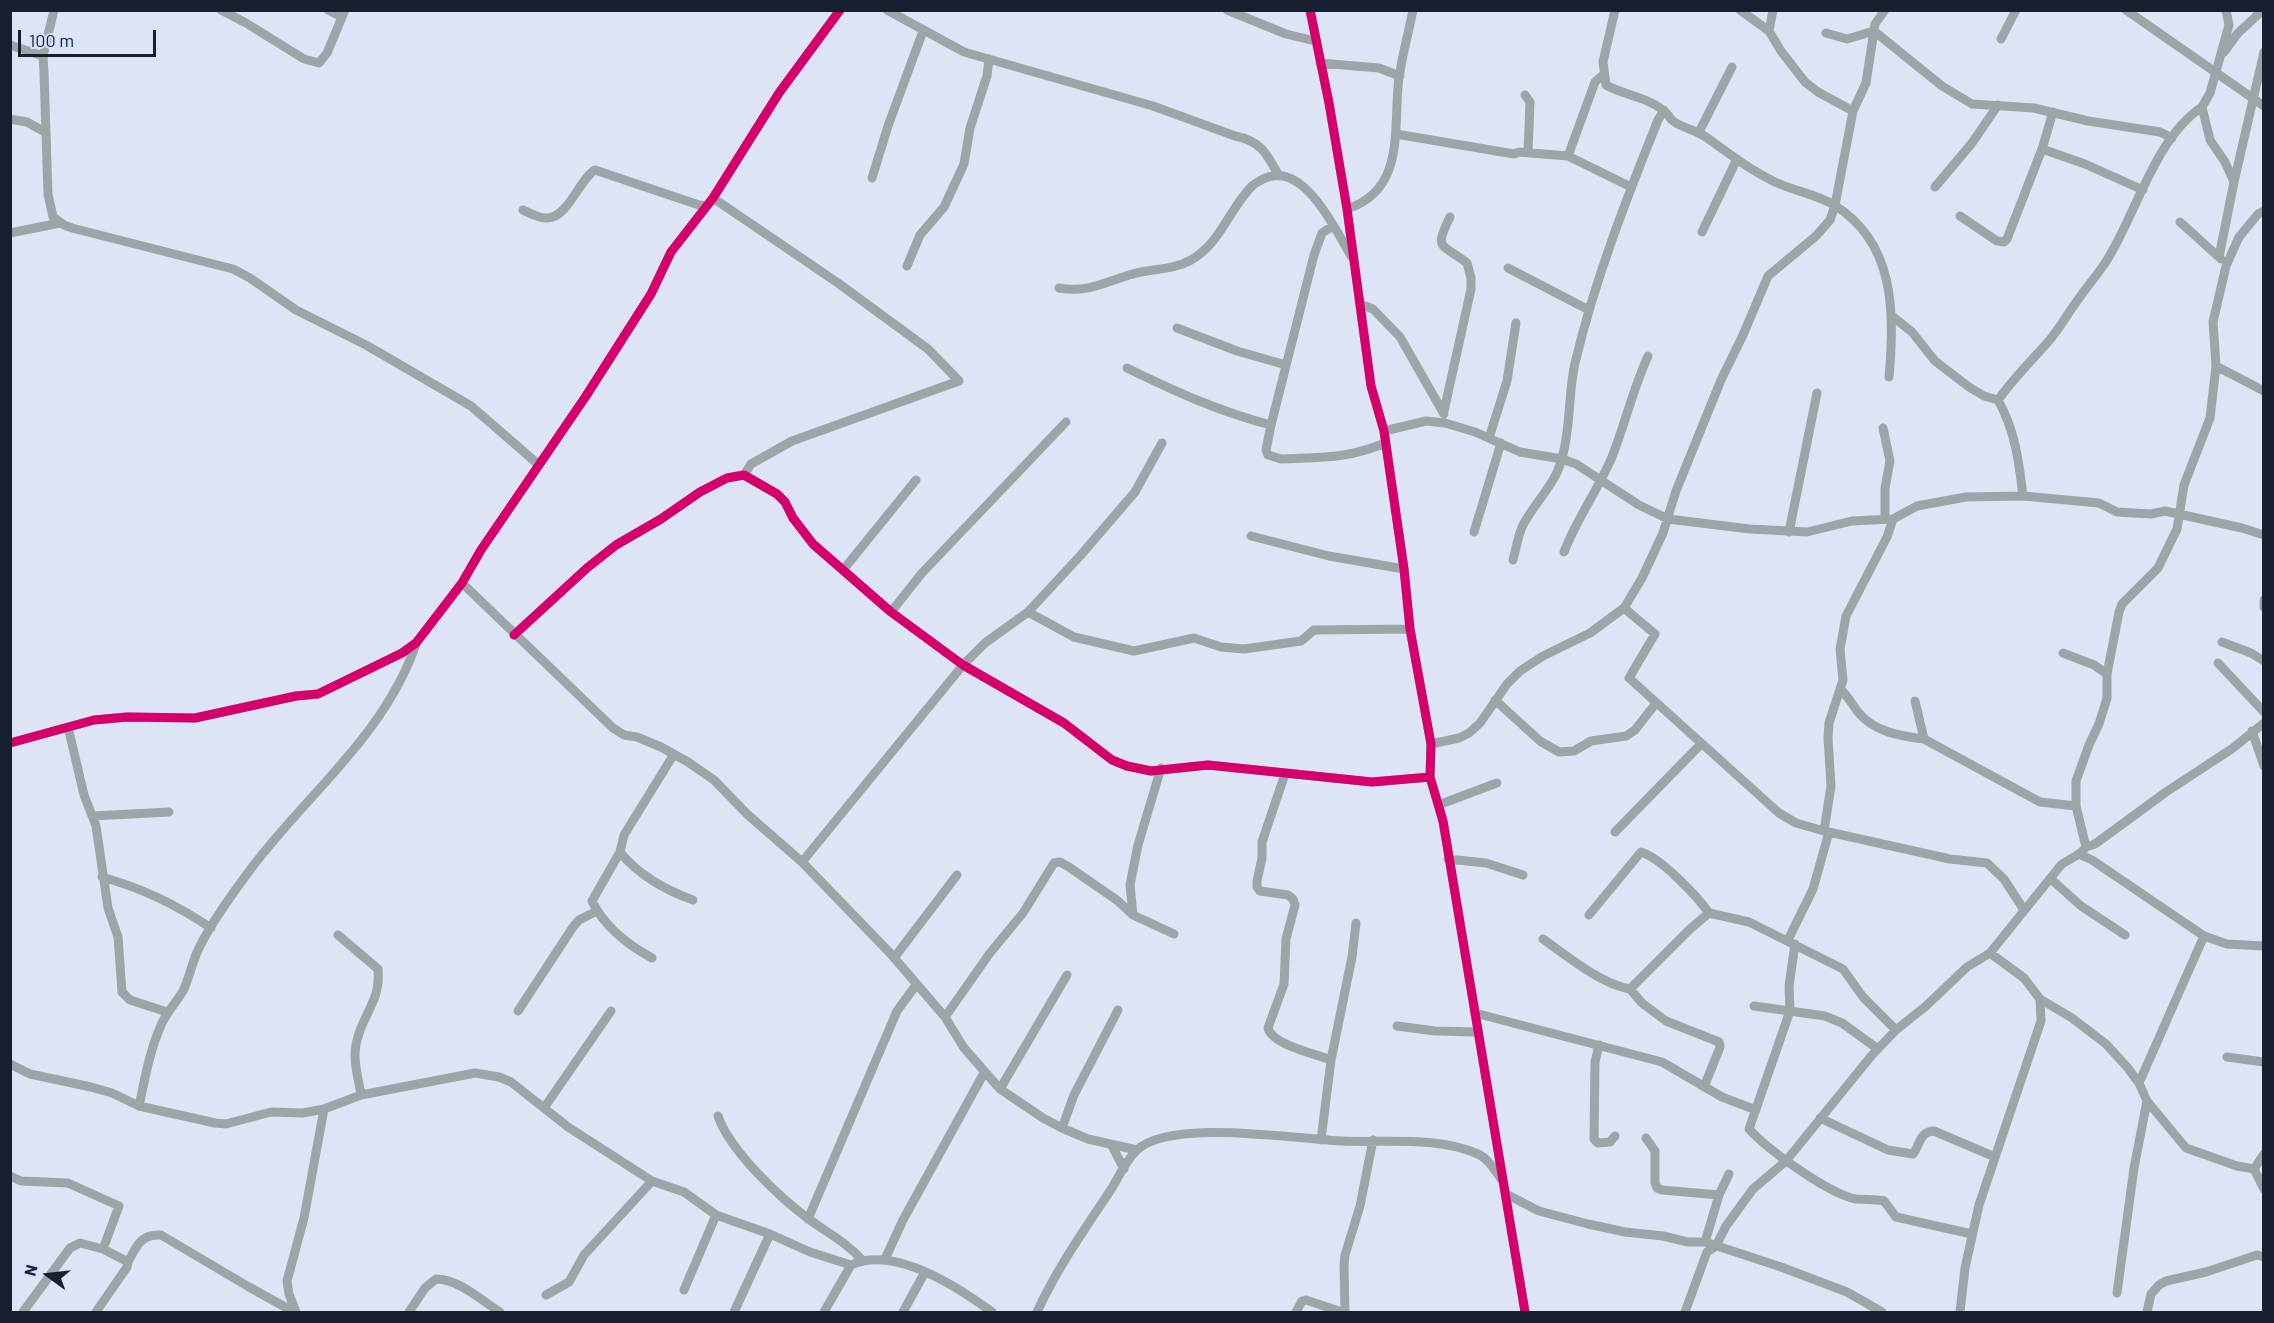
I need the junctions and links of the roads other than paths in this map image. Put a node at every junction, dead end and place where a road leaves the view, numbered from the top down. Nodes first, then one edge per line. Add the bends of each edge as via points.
1 (54, 10) edge
2 (221, 10) edge
3 (328, 10) edge
4 (840, 10) edge
5 (886, 10) edge
6 (1227, 10) edge
7 (1310, 10) edge
8 (1413, 10) edge
9 (1616, 10) edge
10 (1740, 10) edge
11 (1773, 10) edge
12 (1885, 10) edge
13 (2016, 10) edge
14 (2126, 10) edge
15 (2226, 10) edge
16 (2231, 10) edge
17 (2263, 10) edge
18 (344, 14) edge
19 (2229, 25) junction
20 (922, 31) junction
21 (1769, 31) junction
22 (1874, 31) junction
23 (1826, 33) dead end
24 (2001, 39) dead end
25 (1315, 41) junction
26 (10, 45) edge
27 (2264, 52) edge
28 (43, 56) junction
29 (2221, 56) junction
30 (989, 59) junction
31 (1320, 63) junction
32 (1732, 67) dead end
33 (1604, 74) junction
34 (2215, 74) junction
35 (1400, 76) junction
36 (1525, 94) dead end
37 (2253, 98) junction
38 (1998, 105) junction
39 (2264, 106) edge
40 (2202, 107) junction
41 (1664, 110) junction
42 (1853, 111) junction
43 (2054, 112) junction
44 (10, 119) edge
45 (45, 132) junction
46 (1699, 132) junction
47 (1396, 134) junction
48 (2172, 138) junction
49 (2042, 149) junction
50 (1528, 153) junction
51 (1568, 156) junction
52 (1737, 159) junction
53 (1279, 176) junction
54 (872, 178) dead end
55 (2234, 182) junction
56 (1631, 187) junction
57 (1935, 187) dead end
58 (2143, 190) junction
59 (713, 198) junction
60 (1835, 205) junction
61 (706, 206) junction
62 (1347, 208) junction
63 (523, 210) dead end
64 (2264, 211) edge
65 (1960, 216) dead end
66 (1450, 217) dead end
67 (2180, 222) dead end
68 (60, 223) junction
69 (1332, 226) junction
70 (1702, 232) dead end
71 (10, 233) edge
72 (2219, 257) junction
73 (1354, 260) junction
74 (907, 266) dead end
75 (2226, 266) junction
76 (1508, 268) dead end
77 (1059, 288) dead end
78 (1360, 304) junction
79 (1589, 310) junction
80 (1892, 316) junction
81 (1516, 323) dead end
82 (1177, 328) dead end
83 (1648, 356) dead end
84 (1286, 364) junction
85 (2216, 366) junction
86 (1127, 368) dead end
87 (1889, 376) dead end
88 (2264, 391) edge
89 (1817, 393) dead end
90 (1998, 400) junction
91 (1444, 411) junction
92 (1066, 422) dead end
93 (1445, 423) junction
94 (1271, 424) junction
95 (1883, 428) dead end
96 (1384, 431) junction
97 (1489, 438) junction
98 (1162, 443) dead end
99 (1386, 443) junction
100 (1502, 443) junction
101 (1562, 459) junction
102 (539, 465) junction
103 (744, 475) junction
104 (916, 480) dead end
105 (1601, 480) junction
106 (2023, 496) junction
107 (2181, 514) junction
108 (1668, 519) junction
109 (1889, 519) junction
110 (1474, 532) dead end
111 (1789, 532) junction
112 (2264, 535) edge
113 (1251, 536) dead end
114 (1564, 552) dead end
115 (1513, 560) dead end
116 (1404, 569) junction
117 (843, 570) junction
118 (462, 583) junction
119 (2264, 600) edge
120 (2264, 607) edge
121 (1624, 608) junction
122 (891, 612) junction
123 (1028, 612) junction
124 (1410, 629) junction
125 (514, 635) junction
126 (2222, 642) dead end
127 (416, 643) junction
128 (2063, 652) dead end
129 (2264, 661) edge
130 (2218, 663) dead end
131 (963, 665) junction
132 (2107, 674) junction
133 (1840, 689) junction
134 (1495, 700) junction
135 (1914, 701) dead end
136 (1656, 703) junction
137 (2264, 712) edge
138 (2264, 723) edge
139 (68, 727) junction
140 (2252, 731) junction
141 (1924, 739) junction
142 (10, 743) edge
143 (1431, 744) junction
144 (1701, 744) junction
145 (674, 754) junction
146 (2264, 766) edge
147 (1161, 768) junction
148 (1285, 774) junction
149 (1430, 777) junction
150 (1497, 783) dead end
151 (1438, 805) junction
152 (2076, 806) junction
153 (169, 812) dead end
154 (93, 816) junction
155 (1615, 832) dead end
156 (1827, 832) junction
157 (2084, 851) junction
158 (620, 852) junction
159 (1448, 860) junction
160 (802, 862) junction
161 (957, 875) dead end
162 (1523, 875) dead end
163 (102, 877) junction
164 (2051, 879) junction
165 (693, 900) dead end
166 (2024, 910) junction
167 (597, 911) junction
168 (1709, 913) junction
169 (1133, 915) junction
170 (1589, 915) dead end
171 (1356, 923) dead end
172 (211, 927) junction
173 (1174, 934) dead end
174 (338, 935) dead end
175 (2125, 935) dead end
176 (2204, 936) junction
177 (1543, 939) dead end
178 (1792, 942) junction
179 (2264, 946) edge
180 (1990, 953) junction
181 (652, 958) dead end
182 (894, 958) junction
183 (1067, 975) dead end
184 (916, 985) junction
185 (1630, 989) junction
186 (2040, 999) junction
187 (1754, 1006) dead end
188 (1118, 1010) dead end
189 (518, 1011) dead end
190 (611, 1011) dead end
191 (1790, 1011) junction
192 (167, 1012) junction
193 (1475, 1013) junction
194 (945, 1017) junction
195 (1397, 1026) dead end
196 (1896, 1030) junction
197 (1478, 1032) junction
198 (1599, 1045) junction
199 (1878, 1048) junction
200 (2228, 1058) dead end
201 (1331, 1060) junction
202 (2264, 1062) edge
203 (10, 1064) edge
204 (984, 1073) junction
205 (2139, 1083) junction
206 (1704, 1087) junction
207 (1000, 1089) junction
208 (362, 1095) junction
209 (2146, 1101) junction
210 (139, 1106) junction
211 (544, 1108) junction
212 (324, 1109) junction
213 (1756, 1110) junction
214 (718, 1116) dead end
215 (1820, 1118) junction
216 (1062, 1128) junction
217 (1615, 1136) dead end
218 (1646, 1138) dead end
219 (1322, 1140) junction
220 (1373, 1140) junction
221 (1111, 1144) junction
222 (1137, 1150) junction
223 (2264, 1154) edge
224 (1995, 1157) junction
225 (1786, 1161) junction
226 (1124, 1169) junction
227 (2254, 1169) junction
228 (1729, 1174) dead end
229 (10, 1176) edge
230 (652, 1181) junction
231 (1504, 1182) junction
232 (2264, 1189) edge
233 (1506, 1194) junction
234 (1719, 1195) junction
235 (716, 1215) junction
236 (808, 1219) junction
237 (770, 1234) junction
238 (1972, 1234) junction
239 (1705, 1242) junction
240 (1716, 1246) junction
241 (103, 1250) junction
242 (2264, 1257) edge
243 (885, 1259) junction
244 (862, 1260) junction
245 (128, 1262) junction
246 (851, 1264) junction
247 (925, 1272) junction
248 (684, 1290) dead end
249 (2117, 1293) dead end
250 (546, 1295) dead end
251 (295, 1311) edge
252 (23, 1312) edge
253 (96, 1312) edge
254 (409, 1312) edge
255 (500, 1312) edge
256 (734, 1312) edge
257 (824, 1312) edge
258 (903, 1312) edge
259 (992, 1312) edge
260 (1037, 1312) edge
261 (1296, 1312) edge
262 (1344, 1312) edge
263 (1525, 1312) edge
264 (1684, 1312) edge
265 (1882, 1312) edge
266 (1960, 1312) edge
267 (2147, 1312) edge

1 - 28 street
2 - 18 street via 304,59 319,63
3 - 18 street
4 - 59 street via 779,93
5 - 20 street
6 - 25 street via 1286,34
7 - 25 street
8 - 35 street
9 - 33 street via 1603,62
10 - 21 street
11 - 21 street
12 - 22 street
13 - 24 street
14 - 34 street
15 - 19 street
16 - 19 street
17 - 29 street
19 - 29 street
20 - 30 street via 964,52
20 - 54 street
21 - 42 street via 1805,82
22 - 23 street via 1847,39
22 - 38 street via 1960,99 1980,106
22 - 42 street via 1866,83
25 - 31 street
26 - 28 street
27 - 37 street
28 - 45 street
29 - 34 street
30 - 53 street via 1248,138 1266,153
30 - 74 street via 961,172 944,207 920,235
31 - 35 street via 1379,68
31 - 62 street
32 - 46 street
33 - 41 street via 1606,85
33 - 51 street via 1595,81
34 - 37 street
34 - 40 street
35 - 47 street
36 - 50 street via 1530,102
37 - 39 street
37 - 55 street
38 - 43 street
38 - 57 street
40 - 48 street
40 - 55 street via 2210,140
41 - 46 street via 1673,121
41 - 56 street
42 - 60 street
43 - 48 street via 2160,132
43 - 49 street
44 - 45 street via 27,122
45 - 68 street via 48,194 53,217
46 - 52 street
47 - 50 street via 1478,149
47 - 62 street via 1383,183 1363,203
48 - 58 street
49 - 58 street
49 - 65 street via 2004,242 1996,241
50 - 51 street
51 - 56 street
52 - 60 street via 1775,182
52 - 70 street
53 - 69 street via 1302,184
53 - 77 street via 1269,176 1252,185 1220,233 1191,260 1174,267 1137,272 1086,290
55 - 72 street
56 - 79 street
58 - 90 street via 2106,262 2050,340
59 - 61 street
59 - 103 street via 912,336 959,381 792,441 751,464
60 - 80 street via 1858,224 1880,253
60 - 108 street via 1830,220 1816,236 1768,276 1721,380
61 - 63 street via 595,170 571,201 552,217 541,218
61 - 102 street via 671,252 651,294
62 - 73 street
64 - 75 street via 2239,237
66 - 91 street via 1441,242 1467,263 1471,289
67 - 72 street
68 - 71 street
68 - 102 street via 232,270 250,279 296,310 471,406
69 - 73 street
69 - 84 street via 1319,240
72 - 75 street
73 - 78 street
75 - 85 street via 2213,322
76 - 79 street
78 - 91 street via 1373,309 1400,337
78 - 96 street via 1371,386
79 - 101 street via 1571,384
80 - 87 street
80 - 90 street via 1912,332 1935,361 1969,387
81 - 97 street via 1507,381
82 - 84 street via 1237,351
83 - 105 street
84 - 94 street
85 - 88 street
85 - 107 street via 2207,431 2184,485
86 - 94 street via 1234,415
89 - 111 street
90 - 106 street via 2015,443
91 - 93 street
92 - 122 street via 922,573
93 - 96 street via 1426,421
93 - 97 street
94 - 99 street via 1266,450 1272,458 1344,457
95 - 109 street via 1890,461 1885,488
96 - 99 street
97 - 100 street
98 - 123 street via 1135,492
99 - 116 street
100 - 101 street via 1520,452
100 - 110 street
101 - 105 street
101 - 115 street via 1554,479 1522,526
102 - 118 street
103 - 117 street via 777,494 813,544
103 - 125 street via 727,478 700,492 616,544
104 - 117 street
105 - 108 street
105 - 114 street
106 - 107 street via 2099,503 2117,512
106 - 109 street via 1966,498 1917,506
107 - 112 street
107 - 132 street via 2158,568 2122,604
108 - 111 street
108 - 121 street
109 - 111 street
109 - 133 street via 1887,537 1846,616 1840,649
113 - 116 street via 1329,556
116 - 124 street
117 - 122 street
118 - 125 street
118 - 127 street
119 - 120 street
121 - 134 street via 1590,633 1520,671
121 - 136 street via 1654,634 1629,678
122 - 131 street
123 - 124 street via 1074,637 1134,651 1194,638 1244,649 1301,641 1314,630
123 - 131 street via 985,643
124 - 143 street
125 - 145 street via 613,728
126 - 129 street
127 - 139 street via 318,694 195,718 118,717
127 - 172 street via 389,701 367,734 250,870
128 - 132 street
130 - 137 street
131 - 147 street via 1064,723 1112,760 1138,769
131 - 160 street
132 - 152 street via 2107,698 2076,781
133 - 141 street via 1865,719 1900,736
133 - 156 street via 1829,723 1831,786
134 - 136 street via 1540,741 1559,752 1574,751 1591,741 1626,736
134 - 143 street via 1469,733
135 - 141 street
136 - 144 street
138 - 140 street
139 - 142 street
139 - 154 street
140 - 146 street
140 - 157 street
141 - 152 street via 2040,802
143 - 149 street
144 - 155 street
144 - 156 street via 1784,816
145 - 158 street via 624,835
145 - 160 street via 714,780
147 - 148 street via 1208,765
147 - 169 street via 1130,885
148 - 149 street via 1372,782
148 - 201 street via 1262,842 1257,881 1260,891 1288,896 1295,905 1286,939 1284,984 1268,1028 1278,1041
149 - 151 street
150 - 151 street
151 - 159 street
152 - 157 street
153 - 154 street
154 - 163 street
156 - 166 street via 1950,859 1987,863 2004,879
156 - 178 street via 1813,889
157 - 164 street via 2061,865
157 - 176 street
158 - 165 street via 657,883
158 - 167 street via 592,901
159 - 162 street via 1491,864
159 - 193 street
160 - 182 street
161 - 182 street
163 - 172 street via 154,894
163 - 192 street via 118,937 122,992 130,1000
164 - 166 street
164 - 175 street via 2081,906
166 - 180 street
167 - 181 street via 615,931
167 - 189 street via 573,927
168 - 170 street via 1692,891 1641,852
168 - 178 street via 1749,922
168 - 185 street
169 - 173 street
169 - 194 street via 1069,867 1054,863 1023,913
171 - 201 street
172 - 192 street via 184,989
174 - 208 street via 378,969 377,994 357,1041 355,1066
176 - 179 street via 2227,944
176 - 205 street
177 - 185 street via 1577,963 1619,987
178 - 191 street
178 - 196 street via 1843,969 1863,997
180 - 186 street via 2024,978
180 - 196 street via 1967,967
182 - 184 street
183 - 207 street
184 - 194 street
184 - 236 street via 897,1011
185 - 206 street via 1666,1021 1719,1042
186 - 205 street via 2106,1044
186 - 224 street via 2041,1021
187 - 191 street
188 - 216 street via 1074,1095
190 - 211 street
191 - 199 street via 1842,1023
191 - 213 street
192 - 210 street via 154,1043
193 - 197 street
193 - 198 street
194 - 204 street
195 - 197 street
196 - 199 street
197 - 231 street
198 - 206 street via 1662,1062
198 - 217 street via 1595,1062 1594,1139 1610,1143
199 - 215 street
200 - 202 street
201 - 219 street
203 - 210 street via 39,1077 111,1092
204 - 207 street
204 - 243 street
205 - 209 street
206 - 213 street
207 - 216 street
208 - 211 street via 475,1073 511,1082
208 - 212 street
209 - 227 street via 2186,1148
209 - 249 street
210 - 212 street via 215,1124 271,1112
211 - 230 street
212 - 251 street via 304,1218 287,1281
213 - 225 street via 1749,1129
214 - 236 street via 733,1144
215 - 224 street via 1888,1150 1913,1154 1924,1134 1934,1131
215 - 225 street
216 - 221 street
218 - 234 street via 1655,1151 1657,1188
219 - 220 street
219 - 222 street via 1220,1132 1166,1137
220 - 231 street via 1436,1144 1479,1154
220 - 262 street via 1345,1255
221 - 222 street
221 - 226 street
222 - 226 street
223 - 227 street
224 - 238 street
225 - 238 street via 1849,1196 1884,1201 1896,1217
225 - 240 street via 1753,1189
226 - 260 street via 1051,1282
227 - 232 street
228 - 234 street
229 - 241 street via 21,1181 68,1182 119,1206
230 - 235 street via 684,1192
230 - 250 street via 584,1255 569,1282
231 - 233 street
233 - 239 street via 1539,1210 1588,1224
233 - 263 street
234 - 239 street
235 - 237 street
235 - 248 street
236 - 244 street via 850,1246
237 - 246 street
237 - 256 street
238 - 266 street
239 - 240 street
240 - 264 street via 1707,1252
240 - 265 street via 1828,1284
241 - 245 street
241 - 252 street via 80,1243 70,1248
242 - 267 street via 2257,1255 2166,1281 2151,1294
243 - 244 street
243 - 247 street
244 - 246 street
245 - 251 street via 138,1243 150,1234 161,1235
245 - 253 street
246 - 257 street
247 - 258 street
247 - 259 street
254 - 255 street via 425,1288 436,1279 444,1279
261 - 262 street via 1306,1300

